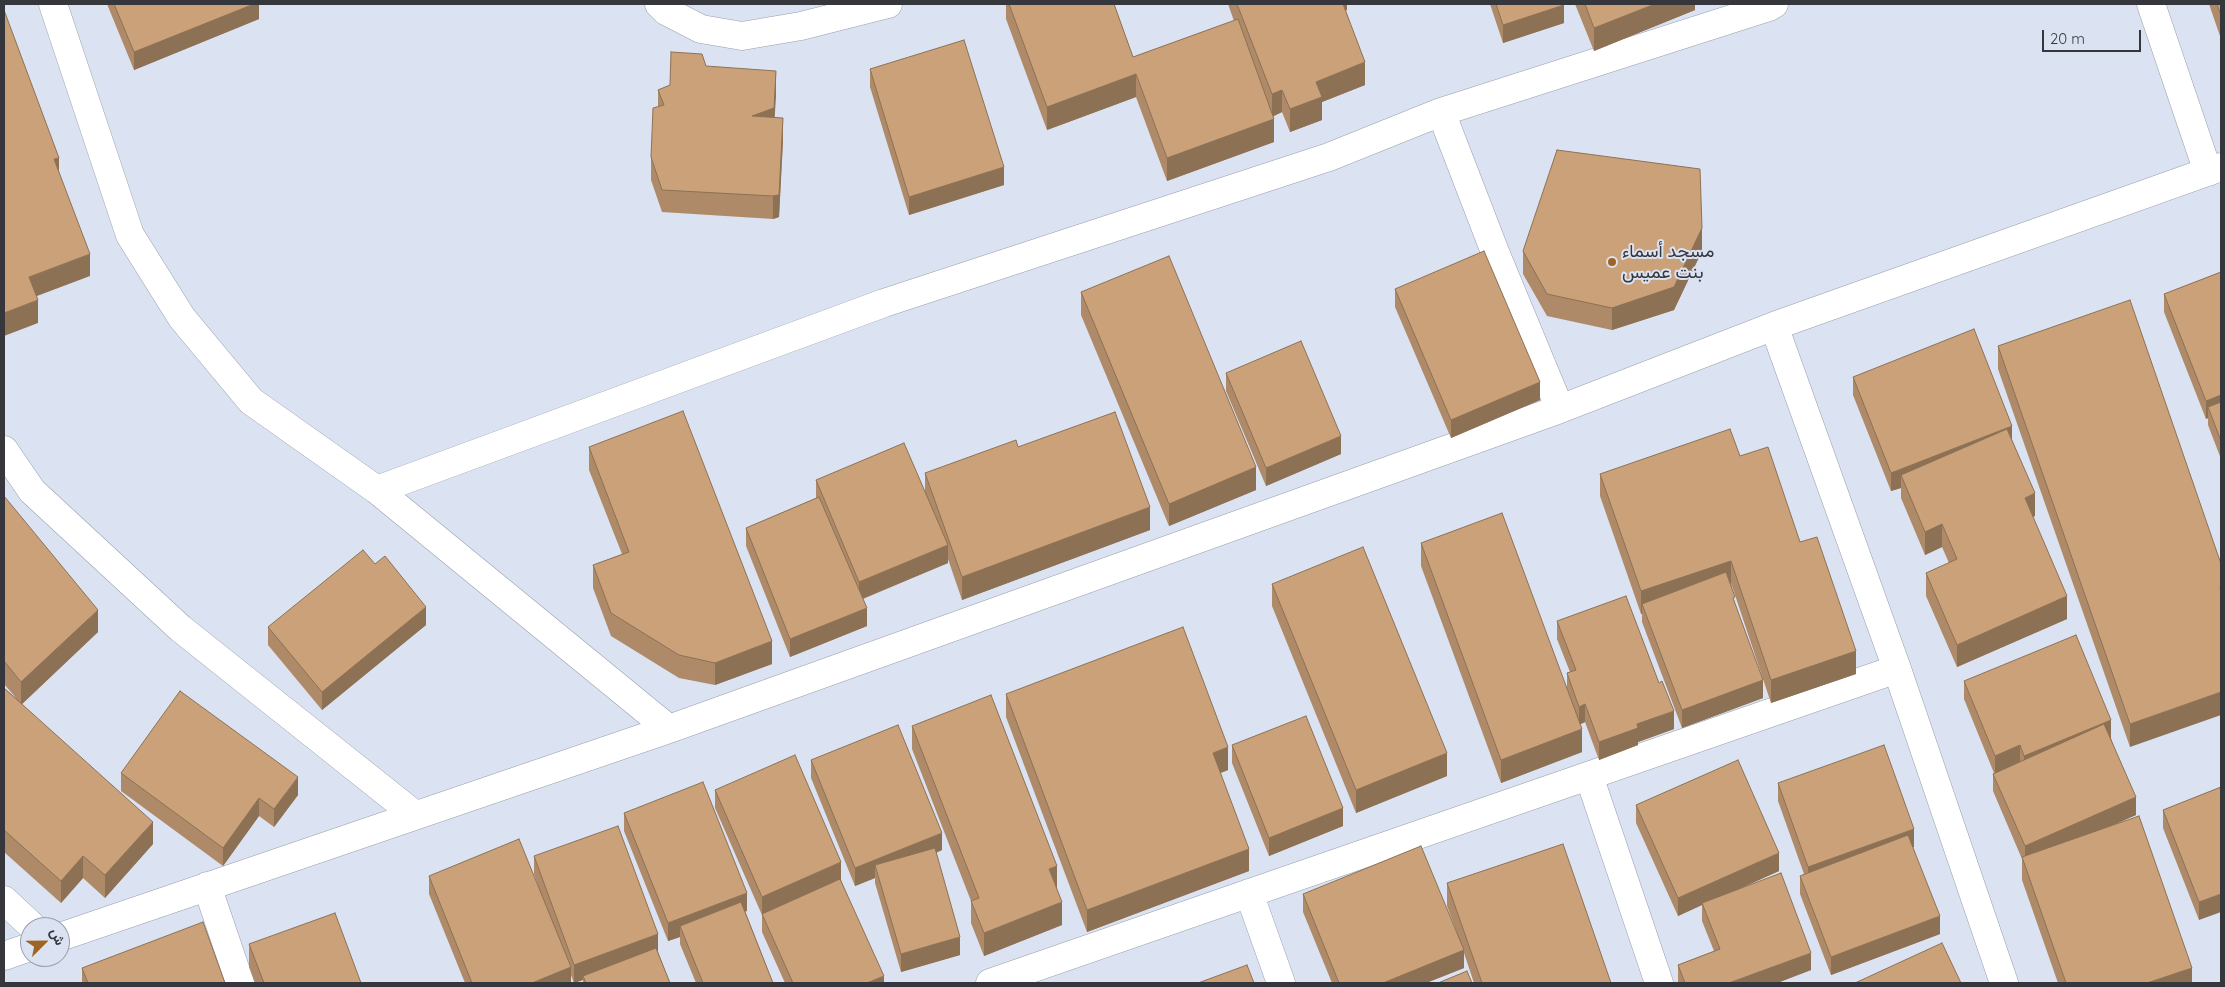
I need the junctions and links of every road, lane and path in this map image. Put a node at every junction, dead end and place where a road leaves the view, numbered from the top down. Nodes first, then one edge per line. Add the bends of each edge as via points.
1 (53, 4) edge
2 (659, 4) edge
3 (888, 4) edge
4 (1774, 4) edge
5 (2151, 4) edge
6 (1441, 112) junction
7 (2214, 169) edge
8 (1774, 326) junction
9 (1560, 409) junction
10 (4, 450) edge
11 (376, 490) junction
12 (1897, 669) junction
13 (669, 728) junction
14 (1589, 776) junction
15 (415, 815) junction
16 (207, 886) junction
17 (1249, 893) junction
18 (4, 900) edge
19 (22, 917) edge
20 (70, 934) edge
21 (20, 950) edge
22 (4, 956) edge
23 (240, 983) edge
24 (990, 983) edge
25 (1281, 983) edge
26 (1659, 983) edge
27 (2004, 983) edge

1 - 11 street via 130,235 182,318 251,401
2 - 3 street via 666,11 702,29 742,36 801,26
4 - 6 street
5 - 7 street
6 - 9 street
6 - 11 street via 1329,157 884,303
7 - 8 street
8 - 9 street
8 - 12 street
9 - 13 street
10 - 15 street via 32,491 180,628
11 - 13 street
12 - 14 street
12 - 27 street
13 - 15 street
14 - 17 street
14 - 26 street
15 - 16 street
16 - 20 street
16 - 23 street
17 - 24 street
17 - 25 street
18 - 19 street
21 - 22 street

